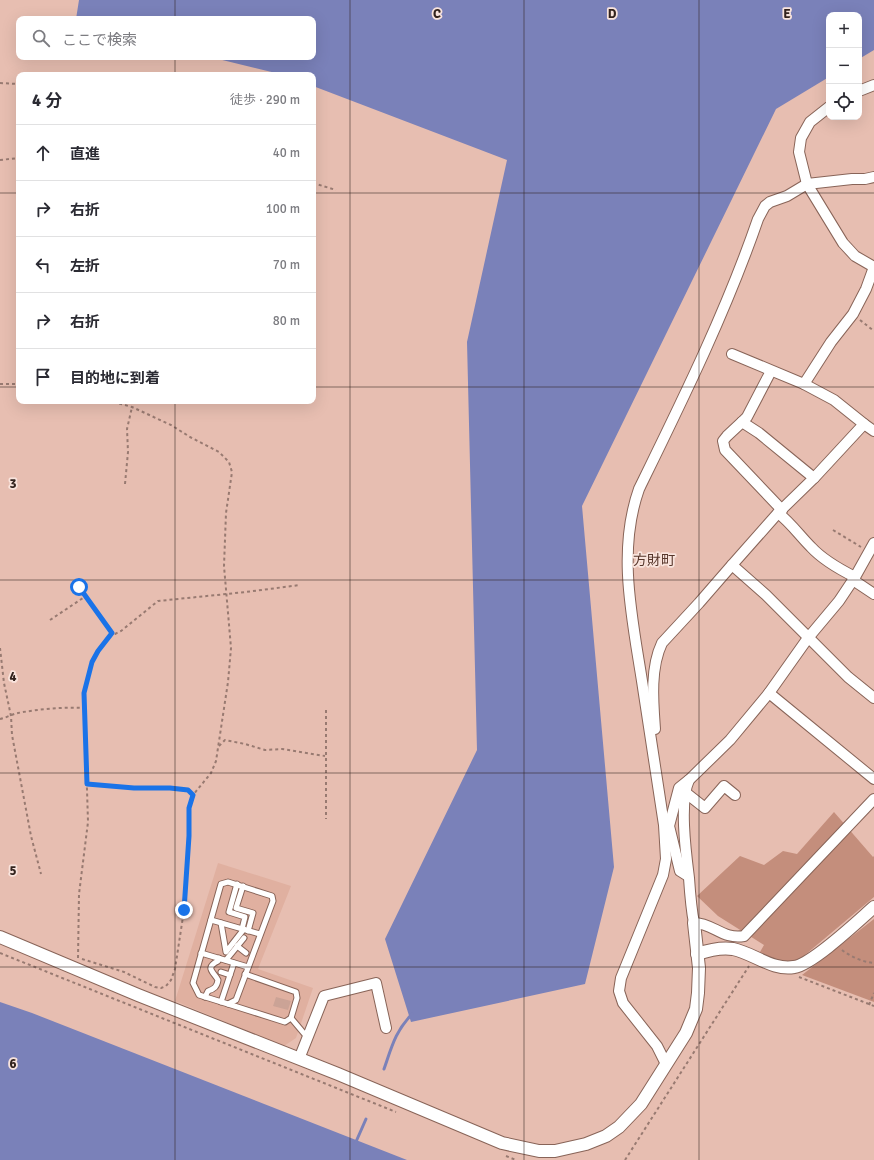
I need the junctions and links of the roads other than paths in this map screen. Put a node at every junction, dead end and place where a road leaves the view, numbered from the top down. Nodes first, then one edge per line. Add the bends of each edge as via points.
1 (874, 85) edge
2 (862, 90) edge
3 (826, 109) edge
4 (874, 177) edge
5 (807, 184) junction
6 (874, 267) edge
7 (732, 354) dead end
8 (771, 371) junction
9 (804, 384) junction
10 (742, 422) junction
11 (870, 426) edge
12 (814, 478) junction
13 (780, 511) junction
14 (874, 543) edge
15 (732, 565) junction
16 (854, 578) junction
17 (874, 594) edge
18 (808, 638) junction
19 (769, 694) junction
20 (874, 698) edge
21 (654, 759) junction
22 (874, 779) edge
23 (689, 780) junction
24 (686, 793) junction
25 (735, 795) dead end
26 (874, 799) edge
27 (667, 826) junction
28 (688, 876) junction
29 (240, 885) junction
30 (874, 906) edge
31 (211, 920) junction
32 (221, 923) junction
33 (694, 923) junction
34 (245, 930) junction
35 (260, 934) junction
36 (0, 937) edge
37 (244, 938) dead end
38 (237, 946) junction
39 (201, 953) junction
40 (246, 953) dead end
41 (697, 954) junction
42 (219, 958) junction
43 (226, 960) junction
44 (234, 963) junction
45 (248, 967) junction
46 (221, 972) dead end
47 (245, 974) junction
48 (230, 975) junction
49 (205, 997) junction
50 (221, 1002) junction
51 (228, 1004) junction
52 (291, 1018) junction
53 (386, 1028) dead end
54 (308, 1037) junction
55 (299, 1059) junction
56 (666, 1064) junction

1 - 2 street
3 - 5 street via 810,122 801,138 799,152
4 - 5 street
5 - 6 street via 843,243 855,256
5 - 21 street via 765,206 723,308 633,504 626,567
6 - 9 street via 853,314
7 - 8 street
8 - 9 street
8 - 10 street
9 - 11 street via 834,400
10 - 12 street
10 - 13 street via 723,441 725,450
11 - 12 street
12 - 13 street
13 - 15 street
13 - 16 street via 812,548
14 - 16 street
15 - 18 street
15 - 21 street via 662,643 657,654 653,698
16 - 17 street
16 - 18 street via 839,601
18 - 19 street
18 - 20 street
19 - 22 street
19 - 23 street via 730,740
21 - 27 street
23 - 24 street
23 - 27 street via 680,788
24 - 25 street via 705,808 724,786
24 - 28 street via 685,844
26 - 33 street via 744,936 731,937 701,923
27 - 28 street via 680,871
27 - 56 street via 663,875 621,978 619,991 623,1003 657,1046
28 - 33 street
29 - 31 lane via 228,882 221,884
29 - 34 lane via 229,912 245,917
29 - 34 lane via 236,908 253,913
29 - 35 lane via 272,896 273,902
30 - 41 street via 808,962 793,968 776,966 733,949 722,948
31 - 32 lane
31 - 39 lane
32 - 34 lane
32 - 34 lane via 226,952
33 - 41 street
34 - 35 lane
35 - 45 lane
36 - 55 street via 76,963 138,994
37 - 38 lane
38 - 40 lane
38 - 43 lane
39 - 42 lane
39 - 49 lane via 193,983 199,995
41 - 56 street via 699,968 696,1009 686,1033
42 - 43 lane
42 - 49 lane via 211,968 218,980 217,985 208,991
43 - 44 lane
44 - 45 lane
44 - 48 lane
45 - 47 lane
46 - 48 lane
47 - 51 lane via 236,1000
47 - 52 lane via 296,992 297,998
48 - 50 lane
49 - 50 lane
50 - 51 lane
51 - 52 lane via 285,1022
52 - 54 lane
53 - 54 street via 376,983 324,996
54 - 55 street
55 - 56 street via 502,1143 539,1151 562,1150 606,1136 619,1127 641,1104

